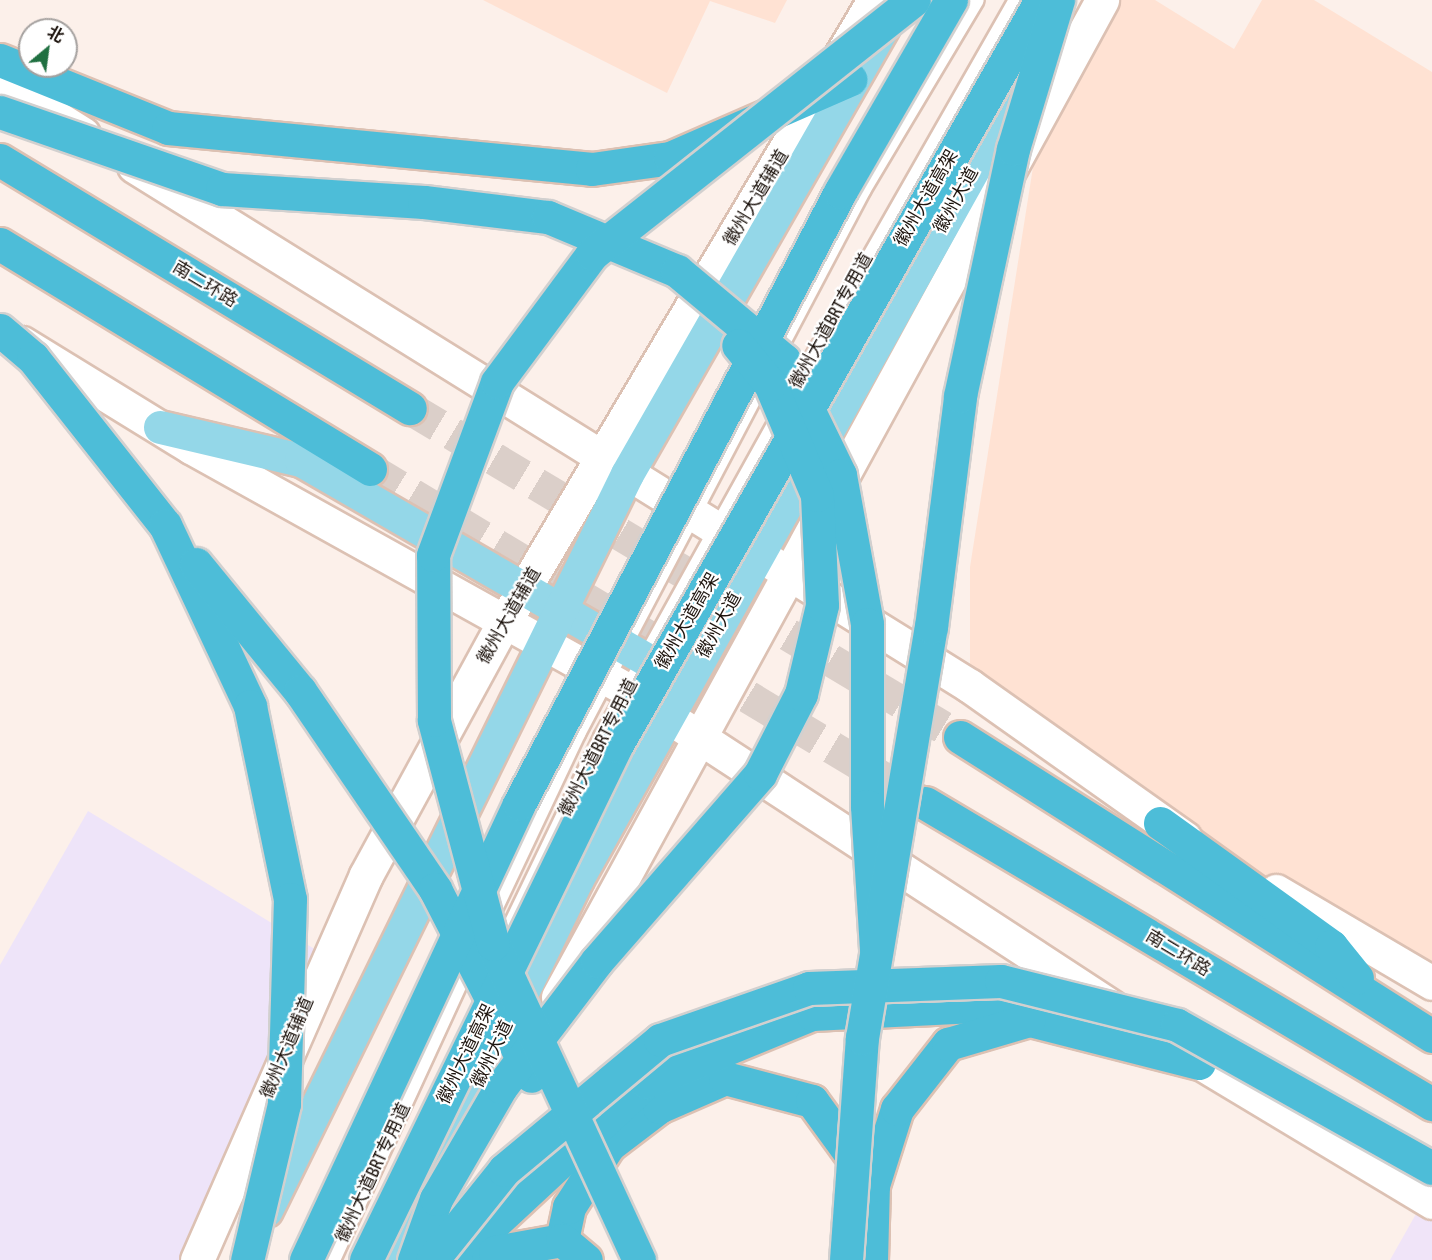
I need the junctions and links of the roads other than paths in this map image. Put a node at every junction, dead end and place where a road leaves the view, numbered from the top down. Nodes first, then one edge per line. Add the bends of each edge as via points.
1 (874, 0) edge
2 (898, 0) edge
3 (914, 0) edge
4 (951, 0) edge
5 (977, 0) edge
6 (1016, 0) edge
7 (1041, 0) edge
8 (1058, 0) edge
9 (1067, 0) edge
10 (1102, 0) edge
11 (0, 60) edge
12 (851, 79) junction
13 (0, 82) edge
14 (819, 93) junction
15 (0, 112) edge
16 (0, 160) edge
17 (0, 244) edge
18 (676, 271) junction
19 (0, 330) edge
20 (410, 408) tunnel mouth
21 (160, 427) junction
22 (615, 466) junction
23 (370, 469) tunnel mouth
24 (705, 521) junction
25 (165, 525) junction
26 (758, 555) junction
27 (789, 574) junction
28 (524, 588) junction
29 (559, 609) junction
30 (503, 624) junction
31 (540, 644) junction
32 (634, 652) junction
33 (687, 682) junction
34 (617, 685) junction
35 (668, 717) junction
36 (699, 736) junction
37 (960, 737) tunnel mouth
38 (925, 802) tunnel mouth
39 (1160, 823) junction
40 (876, 951) junction
41 (1432, 983) edge
42 (1377, 1002) junction
43 (1029, 1020) junction
44 (1432, 1036) edge
45 (1199, 1063) junction
46 (1432, 1104) edge
47 (1432, 1168) edge
48 (873, 1185) junction
49 (1432, 1202) edge
50 (574, 1250) edge
51 (197, 1260) edge
52 (242, 1260) edge
53 (247, 1260) edge
54 (306, 1260) edge
55 (333, 1260) edge
56 (351, 1260) edge
57 (366, 1260) edge
58 (392, 1260) edge
59 (414, 1260) edge
60 (424, 1260) edge
61 (432, 1260) edge
62 (465, 1260) edge
63 (488, 1260) edge
64 (624, 1260) edge
65 (639, 1260) edge
66 (846, 1260) edge
67 (871, 1260) edge

1 - 14 main road, 徽州大道辅道
2 - 12 main road
3 - 65 highway, bridge via 592,254 497,382 433,555 434,720 493,944
4 - 54 highway, bridge via 840,192 519,804
5 - 24 lane, 徽州大道BRT专用道 via 863,191
6 - 24 lane, 徽州大道BRT专用道
7 - 57 highway, 徽州大道高架, bridge via 616,746
8 - 40 highway, bridge via 1013,149 960,396 931,627
9 - 26 main road, 徽州大道
10 - 27 main road
11 - 14 highway via 168,128 592,169 670,158
12 - 14 highway
12 - 22 main road
13 - 22 main road
14 - 22 main road, 徽州大道辅道
15 - 18 highway, bridge via 222,189 424,202 548,217
16 - 20 highway, 南二环路
17 - 23 highway
18 - 40 highway, bridge via 784,360 840,475 867,624 867,806
18 - 59 highway, bridge via 770,384 817,495 822,605 801,694 760,774 597,961 501,1087 436,1199
19 - 21 main road
19 - 25 highway, bridge via 33,358
21 - 28 main road via 302,460
21 - 30 main road
22 - 24 main road
22 - 28 main road, 徽州大道辅道
22 - 29 main road
24 - 26 main road
24 - 32 lane, 徽州大道BRT专用道
24 - 32 lane, 徽州大道BRT专用道
25 - 53 highway, bridge via 250,706 290,899 284,1104
25 - 64 highway, bridge via 300,691 435,889
26 - 27 main road
26 - 33 main road, 徽州大道
27 - 36 main road
27 - 39 main road via 970,686
28 - 29 main road
28 - 30 main road, 徽州大道辅道
29 - 31 main road
29 - 32 main road
30 - 31 main road
30 - 51 main road, 徽州大道辅道 via 326,956
31 - 34 main road
31 - 52 main road
32 - 33 main road
32 - 34 lane, 徽州大道BRT专用道
32 - 34 lane, 徽州大道BRT专用道
33 - 35 main road, 徽州大道
34 - 35 main road
34 - 55 lane, 徽州大道BRT专用道
34 - 56 lane, 徽州大道BRT专用道
35 - 36 main road
35 - 58 main road, 徽州大道 via 577,879
36 - 45 main road
36 - 60 main road via 449,1200
37 - 42 highway
38 - 46 highway, 南二环路
39 - 41 main road
39 - 42 highway via 1331,946
40 - 66 highway, bridge via 862,1038
42 - 44 highway
43 - 45 highway
43 - 48 highway via 948,1044 897,1109
43 - 62 highway via 975,1006 812,1014 646,1082 476,1240
45 - 49 main road
47 - 61 highway, bridge via 1177,1025 1001,981 809,988 660,1040 504,1170
48 - 50 highway via 812,1101 725,1078 660,1107 609,1145 569,1207
48 - 67 highway
50 - 63 highway via 495,1252

